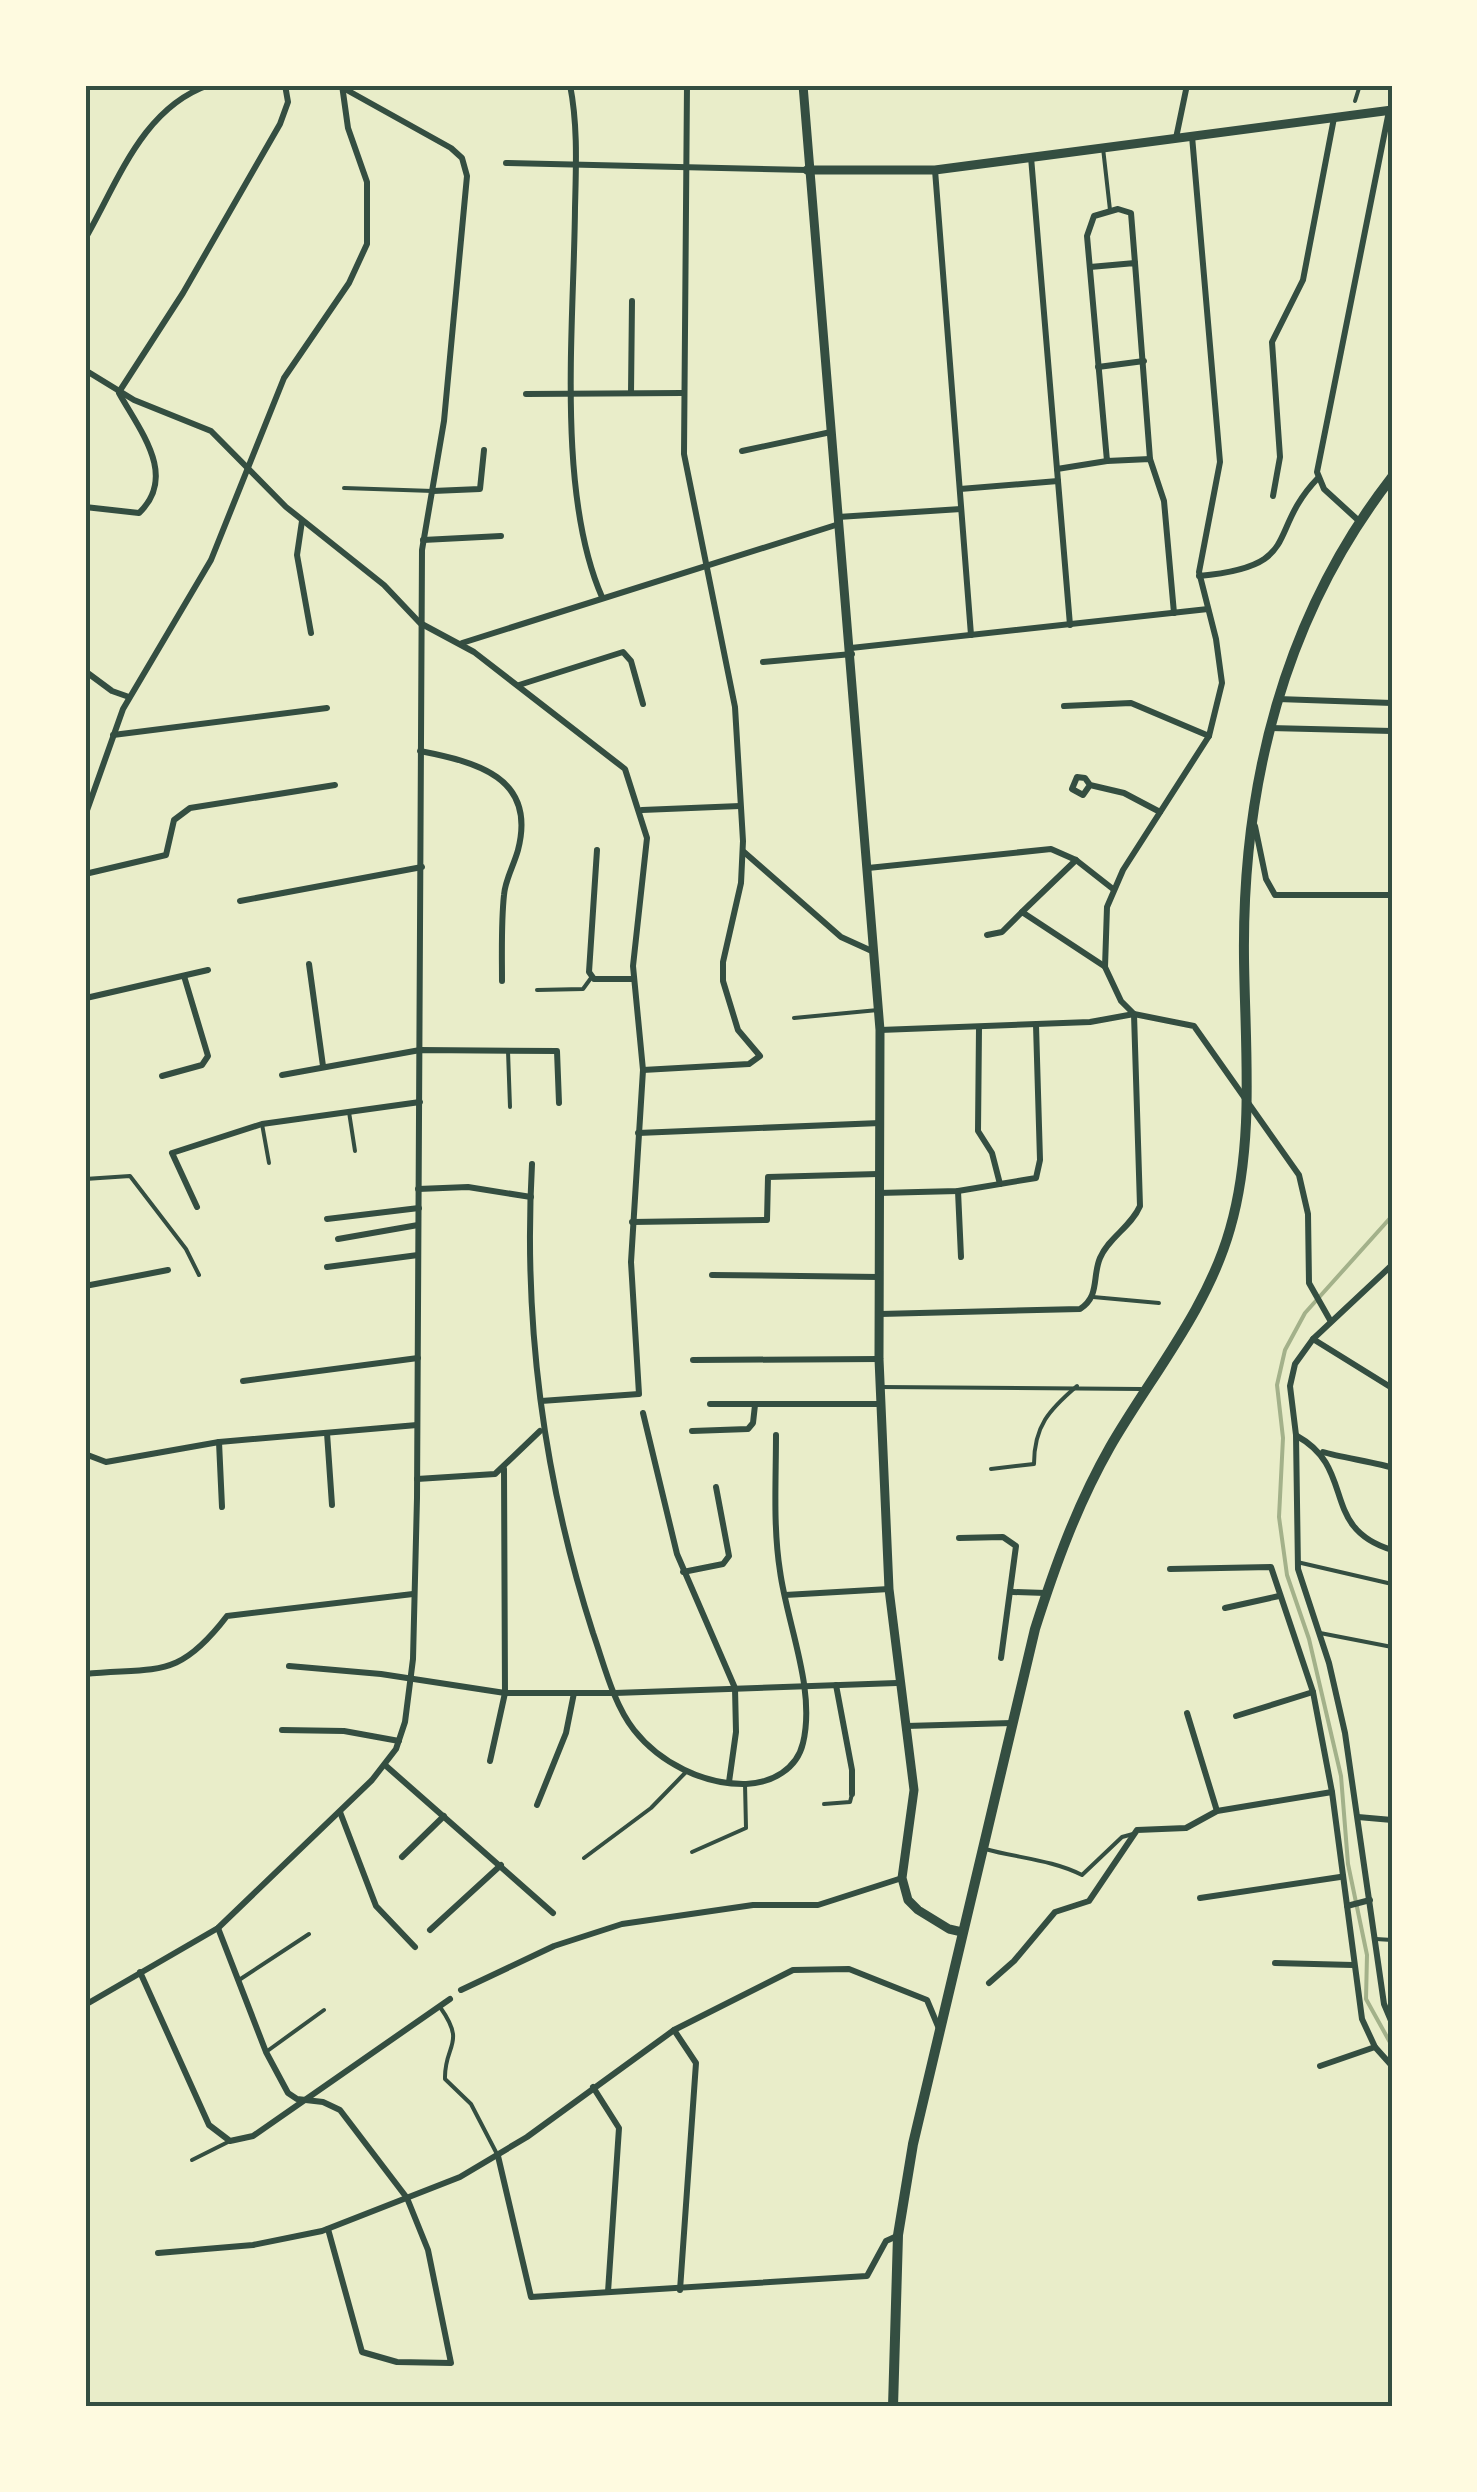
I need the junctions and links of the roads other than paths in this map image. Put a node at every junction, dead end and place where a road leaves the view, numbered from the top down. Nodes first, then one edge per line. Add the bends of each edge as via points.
1 (209, 85) edge
2 (286, 85) edge
3 (570, 85) edge
4 (686, 85) edge
5 (804, 85) edge
6 (1187, 85) edge
7 (1360, 85) edge
8 (344, 87) edge
9 (1356, 101) dead end
10 (1390, 110) edge
11 (1334, 116) junction
12 (1192, 136) junction
13 (1176, 138) junction
14 (1103, 148) junction
15 (1031, 157) junction
16 (576, 162) junction
17 (506, 163) dead end
18 (686, 168) junction
19 (807, 170) junction
20 (935, 170) junction
21 (1110, 210) junction
22 (85, 238) edge
23 (1135, 263) junction
24 (1090, 268) junction
25 (632, 302) dead end
26 (1144, 361) junction
27 (1098, 367) junction
28 (85, 370) edge
29 (119, 392) junction
30 (631, 393) junction
31 (682, 393) junction
32 (526, 394) dead end
33 (574, 394) junction
34 (831, 432) junction
35 (484, 450) dead end
36 (742, 451) dead end
37 (1106, 459) junction
38 (1150, 459) junction
39 (247, 465) junction
40 (1057, 469) junction
41 (1392, 477) edge
42 (1318, 478) junction
43 (1058, 481) junction
44 (344, 488) dead end
45 (960, 489) junction
46 (433, 491) junction
47 (1273, 496) dead end
48 (85, 507) edge
49 (961, 509) junction
50 (838, 520) junction
51 (302, 521) junction
52 (1359, 521) junction
53 (501, 536) dead end
54 (423, 540) junction
55 (708, 564) junction
56 (1199, 576) junction
57 (602, 597) junction
58 (1208, 609) junction
59 (1174, 613) junction
60 (420, 624) junction
61 (1070, 625) junction
62 (310, 633) dead end
63 (971, 635) junction
64 (461, 644) junction
65 (852, 651) junction
66 (763, 662) dead end
67 (85, 670) edge
68 (518, 685) junction
69 (129, 697) junction
70 (1277, 698) junction
71 (1392, 702) edge
72 (643, 704) dead end
73 (1064, 706) dead end
74 (327, 708) dead end
75 (1270, 728) junction
76 (1392, 731) edge
77 (112, 736) junction
78 (1209, 736) junction
79 (420, 751) junction
80 (335, 785) dead end
81 (1090, 785) dead end
82 (740, 806) junction
83 (642, 810) junction
84 (1252, 810) junction
85 (1160, 812) junction
86 (85, 816) edge
87 (597, 850) dead end
88 (743, 851) junction
89 (1076, 860) junction
90 (422, 867) junction
91 (868, 868) junction
92 (85, 874) edge
93 (1113, 890) junction
94 (1392, 895) edge
95 (240, 901) dead end
96 (1022, 912) junction
97 (988, 935) dead end
98 (874, 952) junction
99 (309, 964) dead end
100 (1105, 967) junction
101 (85, 968) edge
102 (208, 970) dead end
103 (184, 976) junction
104 (590, 976) junction
105 (634, 979) junction
106 (502, 982) dead end
107 (537, 990) dead end
108 (86, 998) edge
109 (878, 1010) junction
110 (1134, 1014) junction
111 (794, 1018) dead end
112 (1036, 1025) junction
113 (979, 1028) junction
114 (880, 1030) junction
115 (85, 1042) edge
116 (420, 1050) junction
117 (508, 1051) junction
118 (324, 1066) junction
119 (642, 1070) junction
120 (282, 1075) dead end
121 (162, 1076) dead end
122 (1246, 1098) junction
123 (420, 1102) junction
124 (559, 1102) dead end
125 (510, 1107) dead end
126 (348, 1112) junction
127 (880, 1123) junction
128 (262, 1124) junction
129 (638, 1133) junction
130 (355, 1152) dead end
131 (269, 1163) dead end
132 (532, 1164) dead end
133 (878, 1174) junction
134 (85, 1179) edge
135 (1000, 1184) junction
136 (418, 1190) junction
137 (958, 1192) junction
138 (878, 1193) junction
139 (530, 1197) junction
140 (197, 1207) dead end
141 (419, 1208) junction
142 (327, 1220) dead end
143 (632, 1222) junction
144 (418, 1225) junction
145 (338, 1239) dead end
146 (418, 1255) junction
147 (961, 1257) dead end
148 (1392, 1265) edge
149 (327, 1267) dead end
150 (168, 1270) dead end
151 (199, 1275) dead end
152 (712, 1275) dead end
153 (878, 1277) junction
154 (85, 1286) edge
155 (1093, 1297) junction
156 (1159, 1303) dead end
157 (880, 1314) junction
158 (1330, 1320) junction
159 (1313, 1338) junction
160 (418, 1358) junction
161 (879, 1358) junction
162 (693, 1360) dead end
163 (243, 1381) dead end
164 (1077, 1386) junction
165 (880, 1387) junction
166 (1146, 1388) junction
167 (1392, 1388) edge
168 (541, 1401) junction
169 (710, 1404) dead end
170 (881, 1404) junction
171 (755, 1405) junction
172 (643, 1412) dead end
173 (418, 1425) junction
174 (540, 1430) junction
175 (327, 1432) junction
176 (692, 1432) dead end
177 (776, 1435) dead end
178 (1296, 1435) junction
179 (220, 1442) junction
180 (1322, 1452) junction
181 (85, 1454) edge
182 (504, 1468) junction
183 (1392, 1468) edge
184 (991, 1469) dead end
185 (417, 1479) junction
186 (716, 1487) dead end
187 (332, 1505) dead end
188 (222, 1506) dead end
189 (960, 1538) dead end
190 (1392, 1550) edge
191 (1297, 1562) junction
192 (1170, 1569) dead end
193 (683, 1572) junction
194 (1392, 1584) edge
195 (888, 1589) junction
196 (1012, 1592) junction
197 (1046, 1593) junction
198 (412, 1594) junction
199 (784, 1596) junction
200 (1280, 1596) junction
201 (1225, 1608) dead end
202 (1320, 1633) junction
203 (1392, 1647) edge
204 (1001, 1658) dead end
205 (289, 1666) dead end
206 (85, 1674) edge
207 (411, 1678) junction
208 (897, 1683) junction
209 (836, 1684) junction
210 (802, 1686) junction
211 (735, 1688) junction
212 (505, 1692) junction
213 (1313, 1692) junction
214 (574, 1693) junction
215 (615, 1693) junction
216 (1186, 1713) dead end
217 (1236, 1716) dead end
218 (1012, 1722) junction
219 (904, 1726) junction
220 (282, 1730) dead end
221 (399, 1742) junction
222 (490, 1761) dead end
223 (385, 1765) junction
224 (686, 1772) junction
225 (730, 1782) junction
226 (745, 1784) junction
227 (1332, 1792) junction
228 (852, 1794) joint
229 (824, 1804) dead end
230 (536, 1805) dead end
231 (1218, 1811) junction
232 (340, 1812) junction
233 (444, 1816) junction
234 (1358, 1817) junction
235 (1392, 1820) edge
236 (1133, 1834) junction
237 (982, 1848) junction
238 (692, 1852) dead end
239 (402, 1857) dead end
240 (584, 1858) dead end
241 (501, 1865) junction
242 (1340, 1876) junction
243 (902, 1878) junction
244 (1200, 1898) dead end
245 (1366, 1901) junction
246 (1348, 1905) junction
247 (553, 1914) dead end
248 (218, 1928) junction
249 (430, 1930) dead end
250 (962, 1932) junction
251 (308, 1934) dead end
252 (1376, 1939) junction
253 (1392, 1940) edge
254 (415, 1948) dead end
255 (1275, 1962) dead end
256 (1353, 1965) junction
257 (140, 1972) junction
258 (239, 1980) junction
259 (989, 1983) dead end
260 (461, 1990) dead end
261 (450, 1999) dead end
262 (85, 2005) edge
263 (440, 2008) junction
264 (324, 2010) dead end
265 (1392, 2023) edge
266 (674, 2030) junction
267 (941, 2032) junction
268 (1375, 2046) junction
269 (266, 2052) junction
270 (1320, 2066) dead end
271 (1392, 2066) edge
272 (592, 2087) junction
273 (303, 2101) junction
274 (230, 2141) junction
275 (498, 2156) junction
276 (192, 2160) dead end
277 (407, 2198) junction
278 (328, 2229) junction
279 (898, 2235) junction
280 (158, 2253) dead end
281 (680, 2290) junction
282 (608, 2292) junction
283 (893, 2407) edge

1 - 22 street via 174,100 148,129
2 - 29 street via 280,124
3 - 16 street
4 - 18 street
5 - 19 street
6 - 13 street
7 - 9 lane
8 - 39 street via 348,128 368,182 368,238 349,284 284,378
8 - 46 street via 451,148 466,166
10 - 11 street
10 - 42 street
11 - 12 street
11 - 47 street via 1304,280 1272,342 1280,457
12 - 13 street
12 - 56 street via 1220,462
13 - 14 street
14 - 15 street
14 - 21 lane
15 - 20 street
15 - 40 street
16 - 17 street
16 - 18 street
16 - 33 street
18 - 19 street
18 - 31 street
19 - 20 street
19 - 34 street
20 - 45 street
21 - 23 street via 1131,213
21 - 24 street via 1088,225
23 - 24 street
23 - 26 street
24 - 27 street
25 - 30 street
26 - 27 street
26 - 38 street
27 - 37 street
28 - 29 street
29 - 39 street via 205,426
29 - 48 street via 157,466 154,494 139,513
30 - 31 street
30 - 33 street
31 - 55 street via 686,472
32 - 33 street
33 - 57 street via 578,514
34 - 36 street
34 - 50 street
35 - 46 street via 480,489
37 - 38 street
37 - 40 street
38 - 59 street via 1164,500
39 - 51 street
39 - 69 street via 211,560
40 - 43 street
41 - 52 main road
42 - 52 street
42 - 56 street via 1274,552 1241,570
43 - 45 street
43 - 61 street
44 - 46 lane
45 - 49 street
46 - 54 street
49 - 50 street
49 - 63 street
50 - 55 street
50 - 65 street
51 - 60 street via 376,578
51 - 62 street via 297,555
52 - 70 main road via 1312,608
53 - 54 street
54 - 60 street
55 - 57 street
55 - 82 street via 735,708
56 - 58 street
57 - 64 street
58 - 59 street
58 - 78 street via 1222,682
59 - 61 street
60 - 64 street
60 - 79 street
61 - 63 street
63 - 65 street
64 - 68 street
65 - 66 street
65 - 91 street
67 - 69 street
68 - 72 street via 624,652
68 - 83 street via 620,764
69 - 77 street
70 - 71 street
70 - 75 main road
73 - 78 street via 1131,703
74 - 77 street
75 - 76 street
75 - 84 main road
77 - 86 street
78 - 85 street
79 - 90 street
79 - 106 street via 474,762 504,780 517,804 522,824 504,892
80 - 92 street via 190,808 174,820 166,855
81 - 85 street
82 - 83 street
82 - 88 street
83 - 105 street via 647,845
84 - 94 street via 1275,895
84 - 122 main road via 1244,899
85 - 93 street
87 - 104 street
88 - 98 street via 841,937
88 - 119 street via 723,982 738,1030 760,1059
89 - 91 street via 1044,848
89 - 93 street
89 - 96 street
90 - 95 street
90 - 116 street
91 - 98 street
93 - 100 street via 1103,927
96 - 97 street via 1002,932
96 - 100 street
98 - 109 street
99 - 118 street
100 - 110 street via 1120,1001
101 - 108 street
102 - 103 street
103 - 108 street
103 - 121 street via 208,1056 202,1065
104 - 105 street
104 - 107 lane via 584,989
105 - 119 street
108 - 115 street
109 - 111 lane
109 - 114 street
110 - 112 street
110 - 122 street via 1194,1026
110 - 155 street via 1142,1196 1130,1224 1102,1252
112 - 113 street
112 - 135 street via 1038,1174 1028,1182
113 - 114 street
113 - 135 street via 977,1125
114 - 127 street
116 - 117 street
116 - 118 street
116 - 123 street
117 - 124 street via 557,1051
117 - 125 lane
118 - 120 street
119 - 129 street
122 - 158 street via 1303,1186 1311,1291
122 - 166 main road via 1238,1193 1222,1254
123 - 126 street
123 - 136 street
126 - 128 street
126 - 130 lane
127 - 129 street
127 - 133 street
128 - 131 lane
128 - 140 street via 172,1154
129 - 143 street
132 - 139 street
133 - 138 street
133 - 143 street via 768,1176 767,1220
134 - 151 lane via 130,1176
135 - 137 street
136 - 139 street via 468,1187
136 - 141 street
137 - 138 street
137 - 147 street
138 - 153 street
139 - 168 street
141 - 142 street
141 - 144 street
143 - 168 street via 639,1394
144 - 145 street
144 - 146 street
146 - 149 street
146 - 160 street
148 - 158 street
150 - 154 street
152 - 153 street
153 - 157 street
155 - 156 lane
155 - 157 street via 1080,1309
157 - 161 street
158 - 159 street
159 - 167 street
159 - 178 street via 1290,1386
160 - 163 street
160 - 173 street
161 - 162 street
161 - 165 street
164 - 165 lane
164 - 166 lane
164 - 184 lane via 1046,1412 1034,1439 1034,1464
165 - 170 street
166 - 197 main road via 1094,1477
168 - 174 street
169 - 171 street
170 - 171 street
170 - 195 street
171 - 176 street via 748,1428
172 - 193 street
173 - 175 street
173 - 185 street
174 - 182 street
174 - 215 street via 575,1574
175 - 179 street
175 - 187 street
177 - 199 street
178 - 180 street
178 - 191 street
179 - 181 street via 106,1462
179 - 188 street
180 - 183 street
180 - 190 street via 1352,1525
182 - 185 street via 478,1479
182 - 212 street
185 - 198 street
186 - 193 street via 729,1556 722,1564
189 - 196 street via 1013,1542
191 - 194 lane
191 - 202 street
192 - 200 street via 1271,1566
193 - 211 street
195 - 199 street
195 - 208 street
196 - 197 street
196 - 204 street
197 - 218 main road
198 - 206 street via 226,1616 180,1664
198 - 207 street
199 - 210 street
200 - 201 street
200 - 213 street
202 - 203 lane
202 - 234 street
205 - 207 street
207 - 212 street
207 - 221 street
208 - 209 street
208 - 219 street
209 - 210 street
209 - 228 street
210 - 211 street
210 - 226 street via 802,1746 780,1775
211 - 215 street
211 - 225 street
212 - 214 street
212 - 222 street
213 - 217 street
213 - 227 street
214 - 215 street
214 - 230 street via 566,1733
215 - 224 street via 639,1736
216 - 231 street
218 - 219 street
218 - 237 main road
219 - 243 street via 914,1799
220 - 221 street via 344,1731
221 - 223 street
223 - 232 street
223 - 233 street
224 - 225 street
224 - 240 lane via 652,1808
225 - 226 street
226 - 238 lane via 746,1828
227 - 231 street
227 - 242 street
228 - 229 lane via 850,1802
231 - 236 street via 1186,1828
232 - 248 street
232 - 254 street via 376,1906
233 - 239 street
233 - 241 street
234 - 235 street
234 - 245 street
236 - 237 lane via 1082,1875 1059,1862
236 - 259 street via 1088,1900 1056,1912
237 - 250 main road
241 - 247 street
241 - 249 street
242 - 244 street
242 - 246 street
243 - 250 street via 918,1910
243 - 260 street via 831,1902 753,1905 578,1934
245 - 246 street
245 - 252 street
246 - 256 street
248 - 257 street
248 - 258 street
250 - 267 main road
251 - 258 lane
252 - 253 lane
252 - 265 street
255 - 256 street
256 - 268 street via 1362,2019
257 - 262 street
257 - 274 street via 218,2136
258 - 269 street
261 - 263 street
263 - 273 street
263 - 275 lane via 456,2039 443,2074 471,2104
264 - 269 lane
266 - 267 street via 783,1974 827,1966 923,1997
266 - 272 street
266 - 281 street via 696,2062
267 - 279 main road
268 - 270 street
268 - 271 street
269 - 273 street via 288,2092
272 - 275 street
272 - 282 street via 619,2128
273 - 274 street via 254,2136
273 - 277 street via 340,2110
274 - 276 lane
275 - 277 street
275 - 282 street via 530,2298
277 - 278 street
277 - 278 street via 428,2250 451,2363 397,2362 362,2352
278 - 280 street via 253,2245
279 - 281 street via 886,2240 867,2276
279 - 283 main road
281 - 282 street

